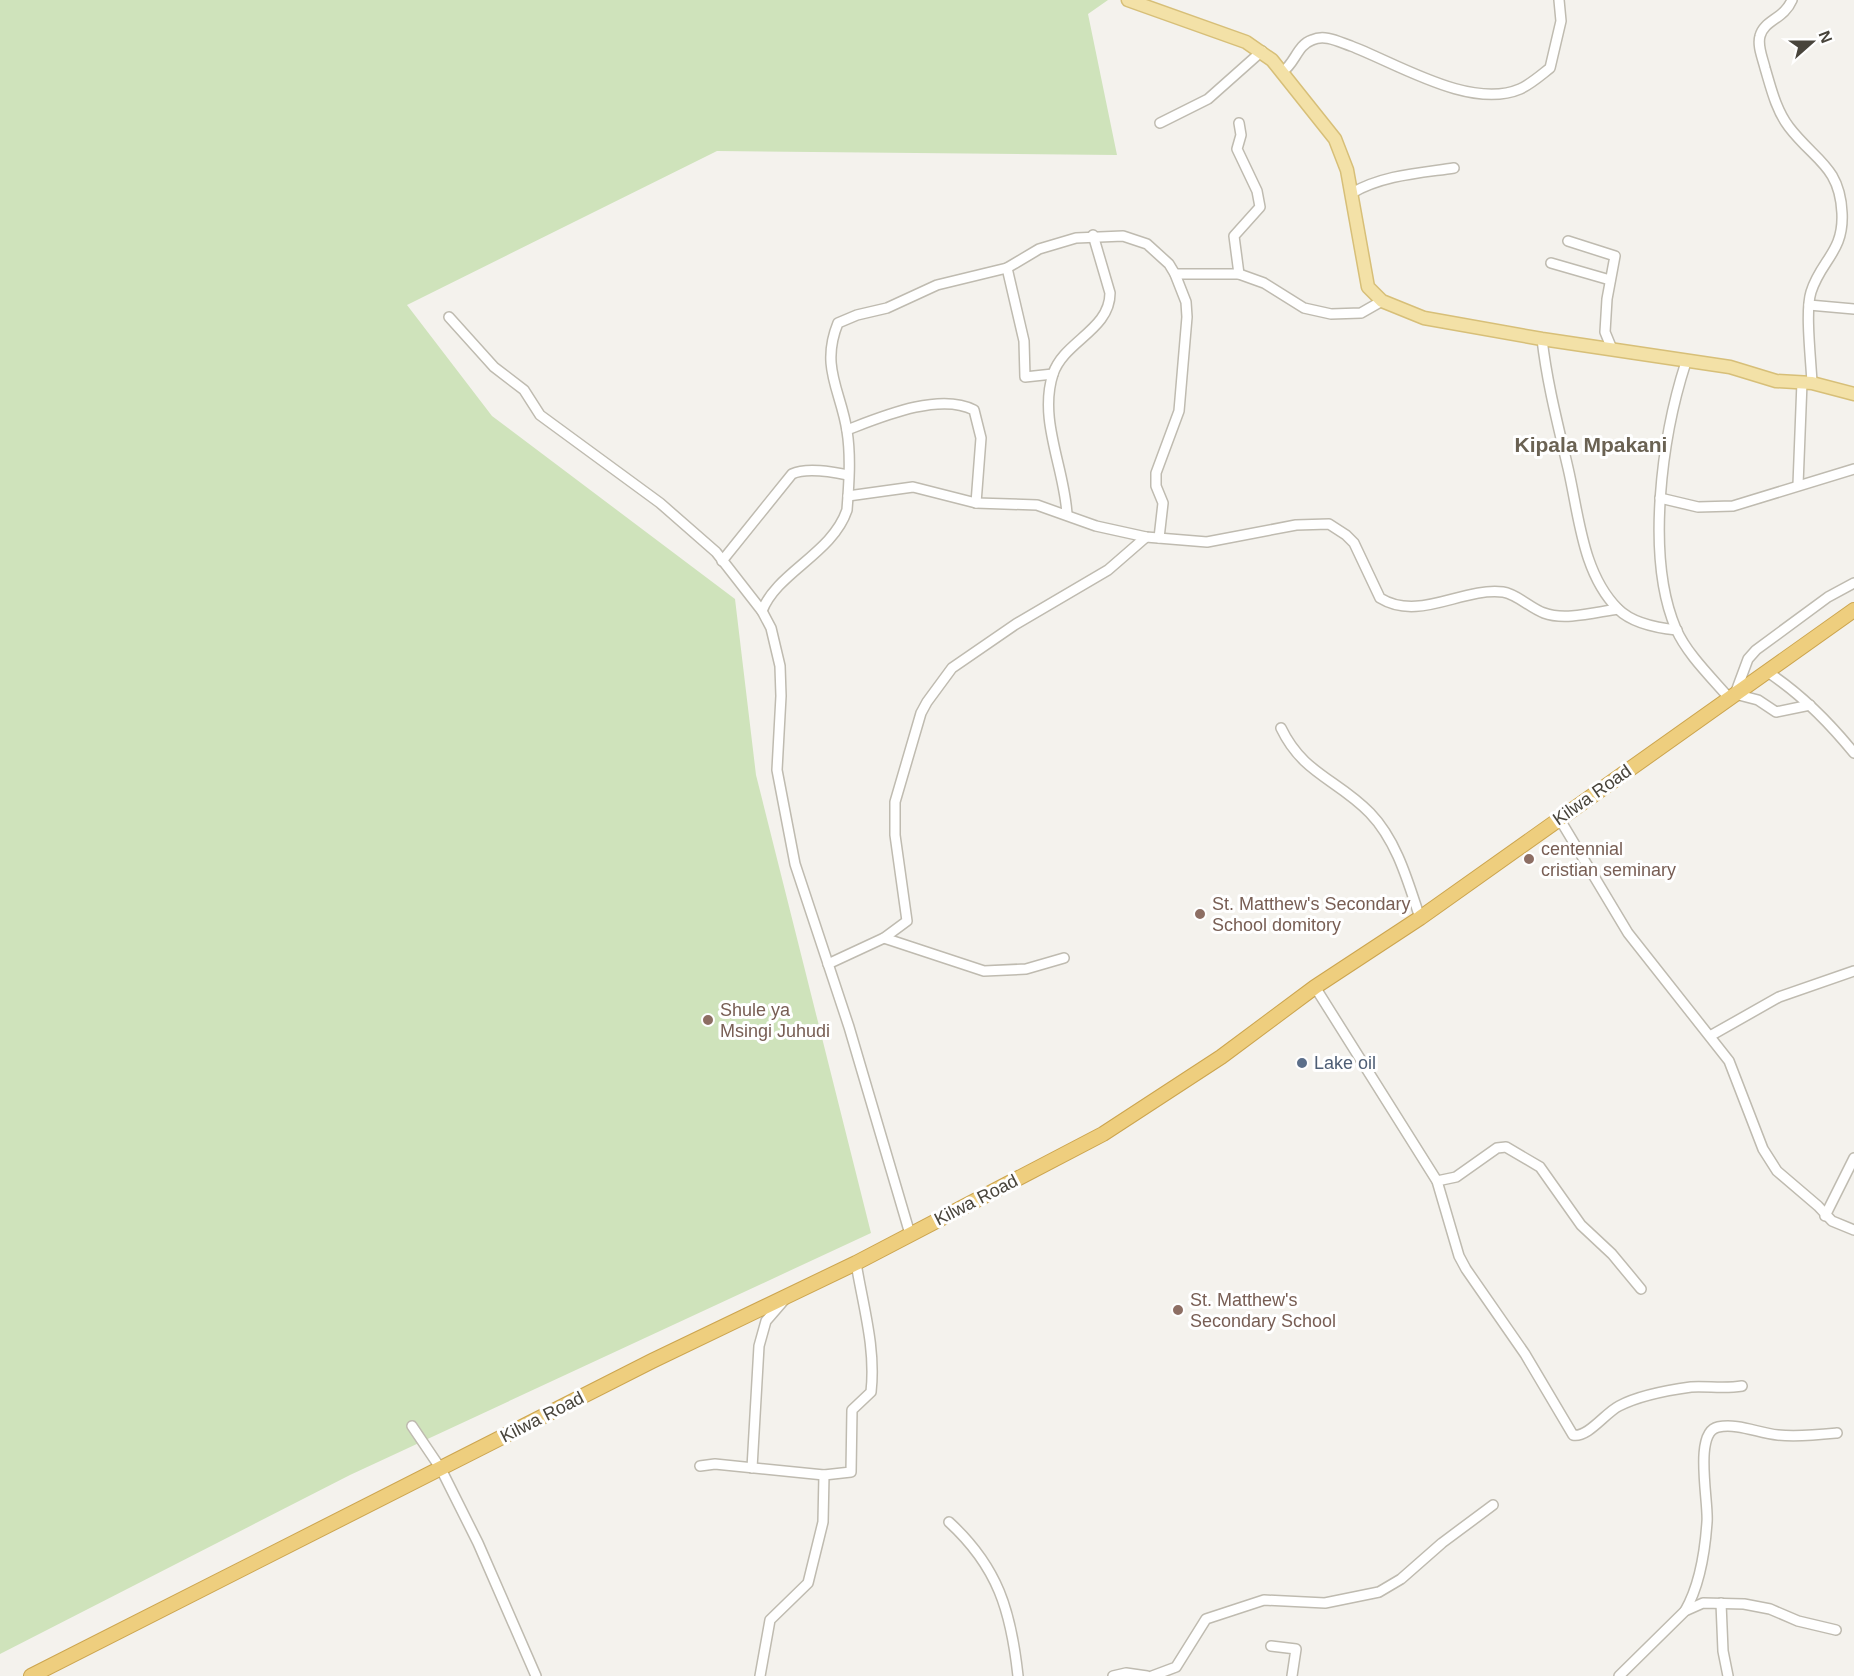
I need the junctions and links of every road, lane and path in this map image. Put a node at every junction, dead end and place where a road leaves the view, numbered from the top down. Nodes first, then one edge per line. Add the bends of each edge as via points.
1 (1128, 0) edge
2 (1559, 0) edge
3 (1792, 0) edge
4 (1262, 51) junction
5 (1282, 72) junction
6 (1160, 123) dead end
7 (1239, 123) dead end
8 (1454, 168) dead end
9 (1352, 193) junction
10 (1094, 235) junction
11 (1568, 241) dead end
12 (1551, 263) dead end
13 (1007, 268) junction
14 (1175, 274) junction
15 (1239, 274) junction
16 (1610, 279) junction
17 (1382, 302) junction
18 (1809, 305) junction
19 (1854, 309) edge
20 (449, 317) dead end
21 (1542, 339) junction
22 (1612, 349) junction
23 (1686, 362) junction
24 (1053, 374) junction
25 (1807, 383) junction
26 (1854, 394) edge
27 (847, 430) junction
28 (1854, 470) edge
29 (848, 475) junction
30 (1798, 485) junction
31 (848, 496) junction
32 (1660, 498) junction
33 (976, 503) junction
34 (1068, 515) junction
35 (1146, 537) junction
36 (1159, 538) junction
37 (722, 561) junction
38 (1854, 583) edge
39 (1618, 609) junction
40 (1854, 610) edge
41 (762, 611) junction
42 (1677, 630) junction
43 (1766, 671) junction
44 (1732, 696) junction
45 (1810, 705) junction
46 (1281, 728) dead end
47 (1854, 753) edge
48 (1559, 818) junction
49 (1420, 918) junction
50 (884, 938) junction
51 (1064, 958) dead end
52 (828, 964) junction
53 (1854, 971) edge
54 (1315, 987) junction
55 (1710, 1036) junction
56 (1854, 1158) edge
57 (1437, 1181) junction
58 (1825, 1216) junction
59 (1854, 1230) edge
60 (910, 1234) junction
61 (856, 1263) junction
62 (1641, 1289) dead end
63 (790, 1293) junction
64 (1742, 1386) dead end
65 (412, 1426) dead end
66 (1838, 1433) dead end
67 (700, 1466) dead end
68 (752, 1468) junction
69 (441, 1469) junction
70 (824, 1475) junction
71 (1493, 1505) dead end
72 (949, 1522) dead end
73 (1721, 1603) junction
74 (1685, 1611) junction
75 (1836, 1630) dead end
76 (1271, 1646) dead end
77 (31, 1676) edge
78 (536, 1676) edge
79 (760, 1676) edge
80 (1018, 1676) edge
81 (1113, 1676) edge
82 (1149, 1676) edge
83 (1292, 1676) edge
84 (1619, 1676) edge
85 (1728, 1676) edge

1 - 4 main road
2 - 5 street via 1561,21 1550,68 1521,89 1469,93 1333,39 1320,38 1304,45 1292,65
3 - 18 street via 1782,16 1764,29 1761,52 1776,104 1789,127 1833,174 1842,211 1837,247 1817,276
4 - 5 main road
4 - 6 street via 1208,99
5 - 9 main road via 1335,139
7 - 15 street via 1242,135 1237,149 1257,190 1260,207 1234,236
8 - 9 street via 1397,177
9 - 17 main road via 1366,280 1371,292
10 - 13 street via 1039,249
10 - 14 street via 1123,236 1147,244
10 - 24 street via 1110,303 1100,321 1066,353
11 - 16 street via 1614,254
12 - 16 street
13 - 24 street via 1024,341 1025,377
13 - 27 street via 937,285 887,308 838,323 831,360
14 - 15 street
14 - 36 street via 1186,302 1186,345 1179,411 1156,473 1163,503
15 - 17 street via 1317,312 1361,314
16 - 22 street via 1605,332
17 - 21 main road via 1424,318
18 - 19 street
18 - 25 street
20 - 37 street via 494,367 517,382 540,415 660,502
21 - 22 main road
21 - 39 street via 1550,392 1587,554 1598,580
22 - 23 main road
23 - 25 main road via 1730,367 1776,381
23 - 32 street
24 - 34 street via 1052,435
25 - 26 main road
25 - 30 street
27 - 29 street
27 - 33 street via 885,416 939,404 959,404 974,410 981,438
28 - 30 street
29 - 31 street
29 - 37 street via 799,471 792,474
30 - 32 street via 1726,507 1698,507
31 - 33 street via 904,487
31 - 41 street via 842,521 813,558 775,588
32 - 42 street via 1660,574
33 - 34 street via 1037,505
34 - 35 street
35 - 36 street
35 - 50 street via 1108,570 1016,624 952,668 936,688 921,713 895,802 895,835 907,921
36 - 39 street via 1221,541 1296,525 1329,524 1354,543 1380,598 1393,603 1418,607 1503,592 1554,615
37 - 41 street
38 - 44 street via 1828,597 1756,650
39 - 42 street via 1658,628
40 - 43 highway, Kilwa Road
41 - 52 street via 775,636 780,666 776,759 784,814 798,874
42 - 44 street via 1701,666
43 - 44 highway, Kilwa Road
43 - 45 street
44 - 45 street via 1758,700 1776,712
44 - 48 highway, Kilwa Road
45 - 47 street
46 - 49 street via 1296,755 1357,801 1385,832 1405,873
48 - 49 highway, Kilwa Road
48 - 55 street via 1628,933
49 - 54 highway, Kilwa Road
50 - 51 street via 984,970 1026,969
50 - 52 street
52 - 60 street
53 - 55 street via 1779,997
54 - 57 street
54 - 60 highway, Kilwa Road via 1191,1077 1103,1134
55 - 58 street via 1729,1061 1763,1149 1777,1171
56 - 58 street
57 - 62 street via 1456,1177 1497,1148 1504,1146 1518,1153 1540,1167 1581,1225
57 - 64 street via 1462,1262 1525,1354 1573,1436 1583,1434 1619,1406 1636,1400 1693,1387
58 - 59 street
60 - 61 highway, Kilwa Road
61 - 63 highway, Kilwa Road
61 - 70 street via 869,1331 872,1389 852,1410 852,1470
63 - 68 street via 766,1321 761,1336
63 - 69 highway, Kilwa Road
65 - 69 street
66 - 74 street via 1800,1437 1725,1426 1711,1431 1704,1453 1707,1522 1696,1588
67 - 68 street
68 - 70 street
69 - 77 highway, Kilwa Road
69 - 78 street
70 - 79 street via 823,1522 808,1583 770,1620
71 - 82 street via 1383,1590 1325,1603 1264,1600 1206,1618 1176,1666
72 - 80 street via 979,1553 996,1584 1012,1629
73 - 74 street via 1703,1603
73 - 75 street via 1770,1609
73 - 85 street
74 - 84 street
76 - 83 street via 1296,1649
81 - 82 street

